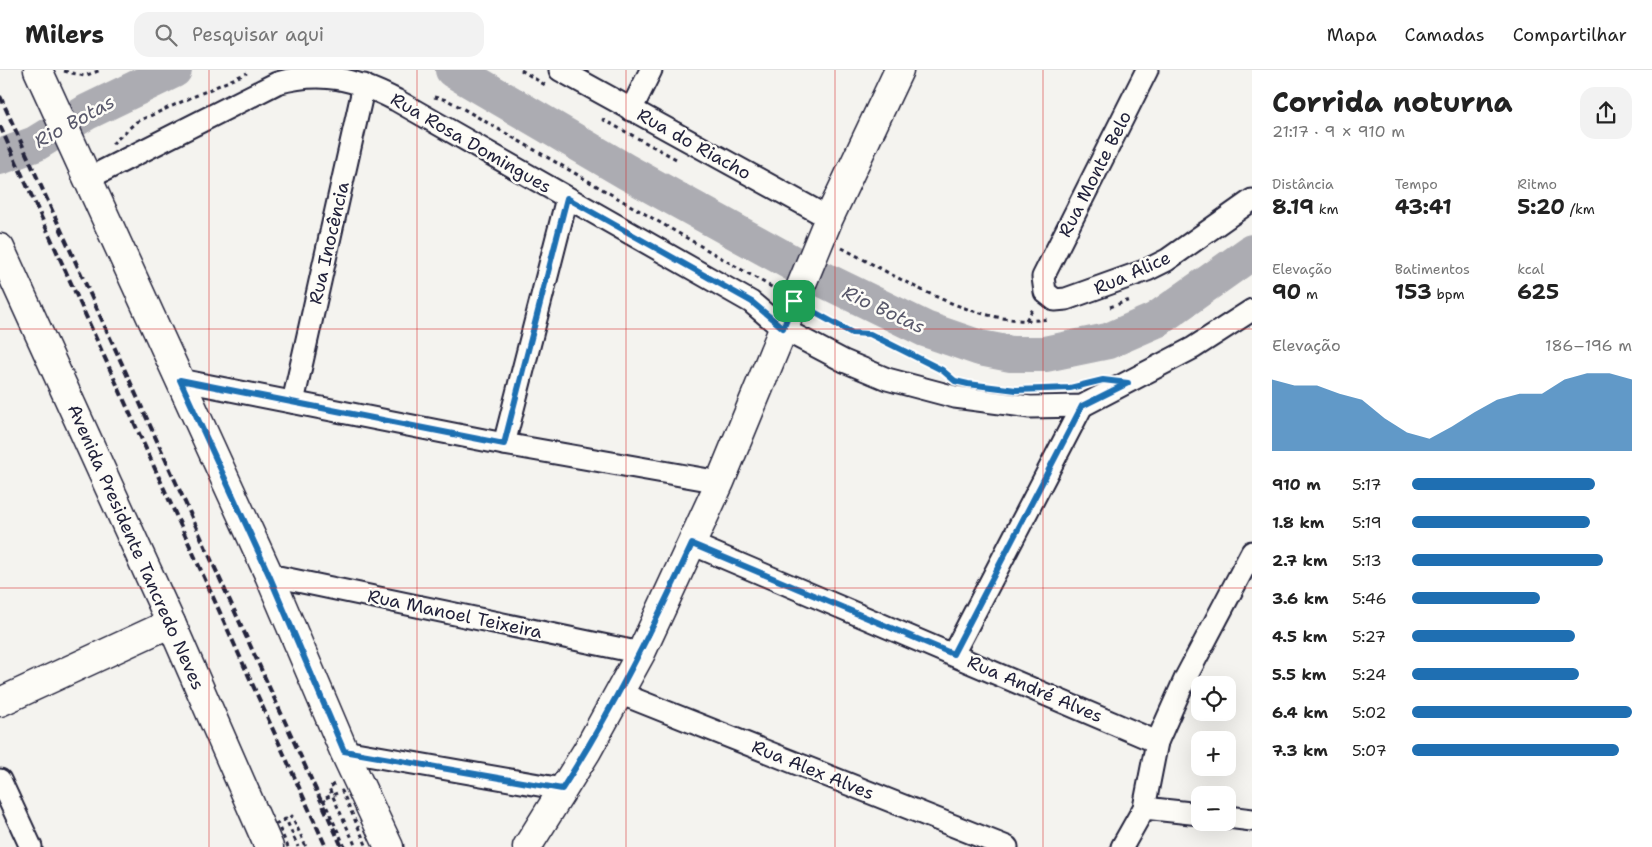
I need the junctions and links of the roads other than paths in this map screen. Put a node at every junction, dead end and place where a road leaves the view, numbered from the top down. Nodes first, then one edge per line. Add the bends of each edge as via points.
1 (38, 70) edge
2 (651, 70) edge
3 (899, 70) edge
4 (1147, 70) edge
5 (557, 80) edge
6 (364, 85) junction
7 (631, 110) junction
8 (84, 168) junction
9 (567, 198) junction
10 (1252, 200) edge
11 (822, 234) junction
12 (0, 248) edge
13 (1043, 277) joint
14 (1252, 310) edge
15 (783, 328) junction
16 (180, 380) junction
17 (293, 402) junction
18 (1082, 406) junction
19 (504, 444) junction
20 (720, 482) junction
21 (692, 544) junction
22 (1252, 552) edge
23 (269, 575) junction
24 (171, 623) junction
25 (641, 653) junction
26 (953, 654) junction
27 (619, 693) junction
28 (0, 702) edge
29 (1157, 742) junction
30 (344, 751) junction
31 (0, 780) edge
32 (562, 789) junction
33 (1144, 808) junction
34 (1191, 813) edge
35 (1236, 818) edge
36 (1252, 820) edge
37 (31, 847) edge
38 (269, 847) edge
39 (389, 847) edge
40 (527, 847) edge
41 (1006, 847) edge
42 (1122, 847) edge

1 - 8 main road
2 - 7 street
3 - 11 main road
4 - 13 street, Rua Monte Belo
5 - 7 street, Rua do Riacho
6 - 8 street, Rua Rosa Domingues via 323,74 292,77
6 - 9 street, Rua Rosa Domingues
6 - 17 street, Rua Inocência
7 - 11 street, Rua do Riacho
8 - 16 main road
9 - 15 street, Rua Rosa Domingues via 752,302
9 - 19 street
10 - 13 street, Rua Alice via 1167,260 1095,290 1055,300 1045,292
11 - 15 main road
12 - 24 main road, Avenida Presidente Tancredo Neves
14 - 18 street via 1192,348
15 - 18 street, Rua Rosa Domingues via 844,361 887,379 955,397 1030,407
15 - 20 main road
16 - 17 street
16 - 23 main road
17 - 19 street
18 - 26 street
19 - 20 street
20 - 21 main road
21 - 25 main road
21 - 26 street, Rua André Alves
22 - 29 street via 1186,677
23 - 25 street, Rua Manoel Teixeira
23 - 30 main road
24 - 28 main road
24 - 38 main road, Avenida Presidente Tancredo Neves
25 - 27 main road
26 - 29 street, Rua André Alves
27 - 32 main road
27 - 41 street, Rua Alex Alves
29 - 33 street
30 - 32 street
30 - 39 main road
31 - 37 street
32 - 40 main road
33 - 34 street
33 - 42 street
35 - 36 street

